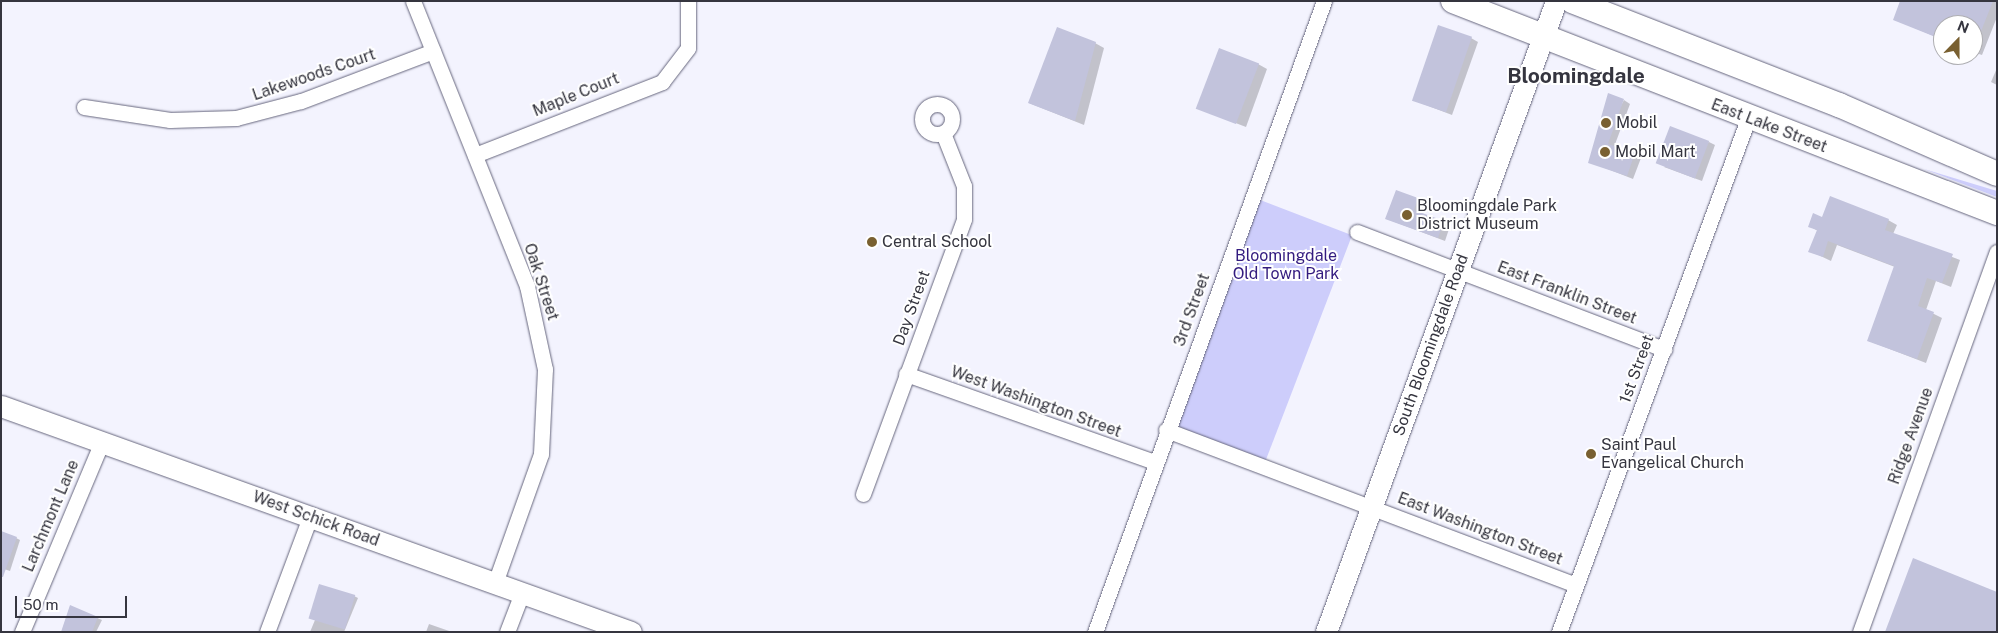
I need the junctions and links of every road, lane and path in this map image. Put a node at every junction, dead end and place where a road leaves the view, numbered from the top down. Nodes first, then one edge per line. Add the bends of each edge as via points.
1 (413, 1) edge
2 (688, 1) edge
3 (1324, 1) edge
4 (1452, 1) edge
5 (1556, 1) edge
6 (1572, 1) edge
7 (1543, 36) junction
8 (433, 51) junction
9 (84, 107) dead end
10 (1748, 119) junction
11 (943, 134) dead end
12 (475, 155) junction
13 (1997, 174) edge
14 (1997, 213) edge
15 (1357, 232) dead end
16 (1997, 252) edge
17 (1459, 270) junction
18 (1664, 348) junction
19 (906, 374) junction
20 (1, 406) edge
21 (1166, 430) junction
22 (102, 442) junction
23 (1154, 462) junction
24 (863, 494) dead end
25 (1372, 506) junction
26 (310, 517) junction
27 (495, 583) junction
28 (1576, 585) junction
29 (522, 593) junction
30 (22, 632) edge
31 (267, 632) edge
32 (507, 632) edge
33 (631, 632) edge
34 (1094, 632) edge
35 (1326, 632) edge
36 (1558, 632) edge
37 (1860, 632) edge

1 - 8 street, Oak Street
2 - 12 street, Maple Court via 691,32 682,59 662,82
3 - 21 street, 3rd Street
4 - 7 main road, East Lake Street
5 - 7 main road, South Bloomingdale Road
6 - 13 main road via 1839,106
7 - 10 main road, East Lake Street
7 - 17 main road, South Bloomingdale Road
8 - 9 street, Lakewoods Court via 301,101 236,118 170,120
8 - 12 street, Oak Street
10 - 14 main road, East Lake Street
10 - 18 street, 1st Street
11 - 19 street, Day Street via 964,186 964,219
12 - 27 street, Oak Street via 527,286 545,369 541,454
15 - 17 street, East Franklin Street
16 - 37 street, Ridge Avenue
17 - 18 street, East Franklin Street
17 - 25 main road, South Bloomingdale Road
18 - 28 street, 1st Street
19 - 23 street, West Washington Street
19 - 24 street, Day Street
20 - 22 main road, West Schick Road
21 - 23 street, 3rd Street
21 - 25 street
22 - 26 main road, West Schick Road
22 - 30 street, Larchmont Lane
23 - 34 street, 3rd Street
25 - 28 street, East Washington Street
25 - 35 main road, South Bloomingdale Road
26 - 27 main road, West Schick Road
26 - 31 street
27 - 29 main road, West Schick Road
28 - 36 street, 1st Street
29 - 32 street
29 - 33 main road, West Schick Road

